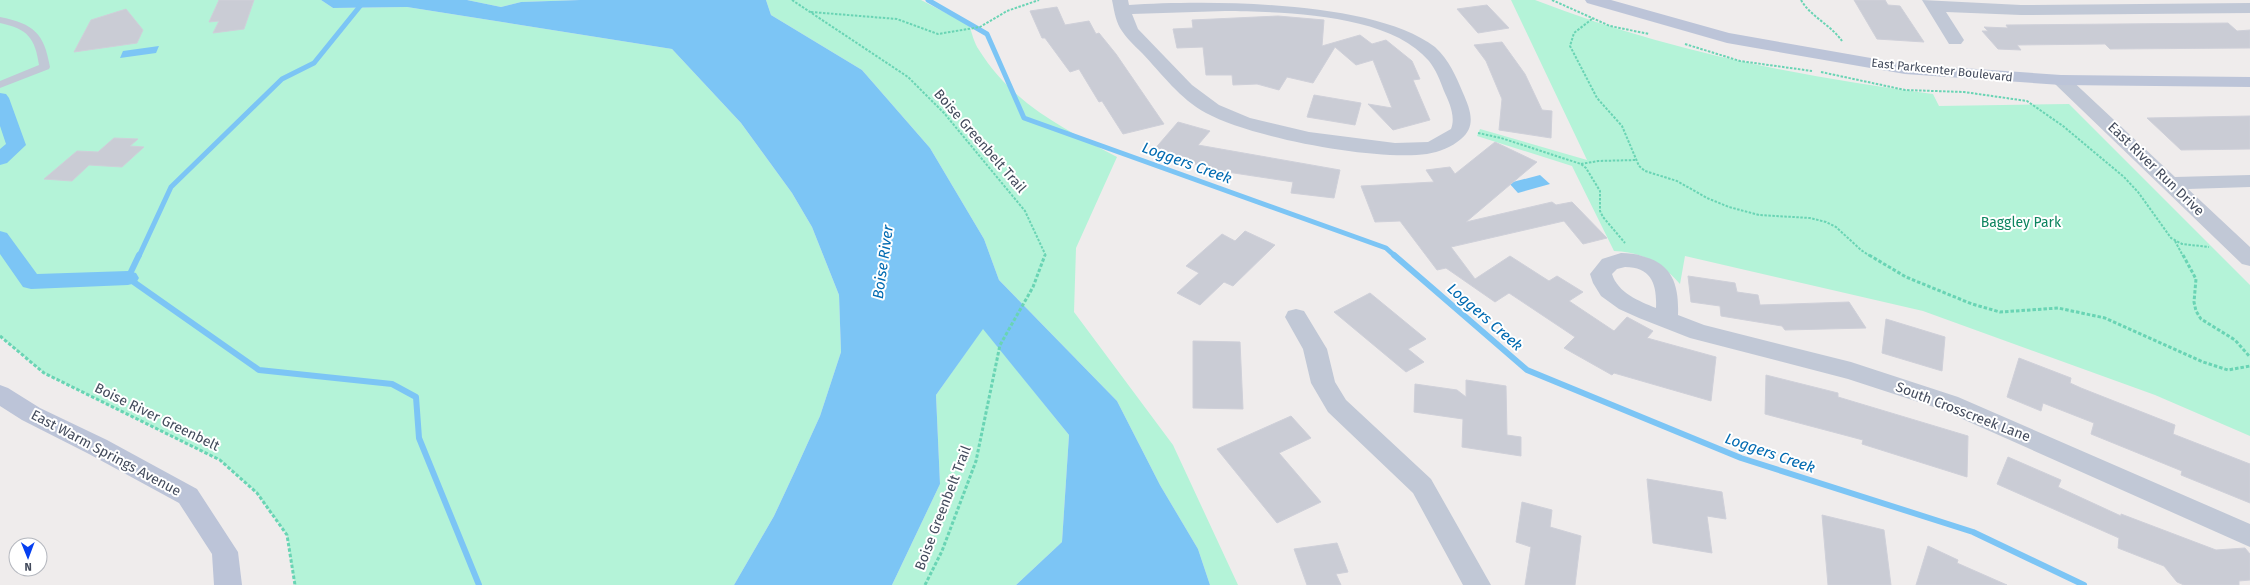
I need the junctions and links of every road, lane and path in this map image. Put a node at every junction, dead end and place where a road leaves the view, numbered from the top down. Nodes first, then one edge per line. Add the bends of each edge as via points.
1 (792, 0) edge
2 (1039, 0) edge
3 (1593, 0) edge
4 (1801, 0) edge
5 (1309, 2) edge
6 (1932, 3) edge
7 (2205, 4) edge
8 (1121, 5) edge
9 (2250, 8) edge
10 (811, 12) junction
11 (1592, 19) dead end
12 (0, 20) edge
13 (1955, 40) dead end
14 (1844, 44) dead end
15 (2061, 80) junction
16 (2250, 82) edge
17 (0, 85) edge
18 (2019, 98) dead end
19 (1460, 130) junction
20 (1636, 160) junction
21 (1582, 164) junction
22 (2250, 181) edge
23 (2172, 183) junction
24 (2175, 241) junction
25 (2215, 247) dead end
26 (2250, 259) edge
27 (1633, 260) junction
28 (1296, 317) dead end
29 (1666, 319) junction
30 (0, 336) edge
31 (2250, 357) edge
32 (2250, 366) edge
33 (0, 394) edge
34 (2250, 536) edge
35 (228, 585) edge
36 (295, 585) edge
37 (925, 585) edge
38 (1477, 585) edge

1 - 10 path, Boise Greenbelt Trail
2 - 10 path, Boise Greenbelt Trail via 1007,11 980,27 938,34 897,19
3 - 15 main road, East Parkcenter Boulevard via 1727,38 1777,48 1905,69
4 - 14 path via 1807,10 1835,31
5 - 8 street
5 - 19 street via 1360,9 1426,46 1446,72 1462,121
6 - 7 street via 2021,10
6 - 13 street
7 - 9 street
8 - 19 street via 1129,29 1188,92 1211,108 1241,122 1294,136 1400,150 1429,148 1446,141
10 - 37 path, Boise Greenbelt Trail via 908,77 944,113 1024,211 1046,256 1033,287 1000,345 976,461 942,551
11 - 20 path via 1577,29 1571,38 1570,46 1597,98 1622,126
12 - 17 lane via 11,22 35,34 42,48 45,67
15 - 16 main road, East Parkcenter Boulevard
15 - 23 street, East River Run Drive
18 - 24 path via 2037,106 2124,177
19 - 21 path via 1495,136
20 - 21 path
20 - 32 path via 1645,170 1677,181 1729,207 1759,215 1810,218 1826,222 1836,227 1861,250 1906,278 1972,304 2000,312 2058,308 2105,318 2203,362 2228,370
21 - 27 path via 1600,191 1600,211 1603,217 1633,252
22 - 23 street
23 - 26 street, East River Run Drive
24 - 25 path via 2191,246
24 - 31 path via 2196,279 2196,311 2201,319 2235,340
27 - 29 street, South Crosscreek Lane via 1654,269 1664,278 1668,291
27 - 29 street, South Crosscreek Lane via 1615,261 1606,266 1601,274 1604,286 1611,293 1646,313
28 - 38 street via 1315,348 1323,384 1336,406 1422,486
29 - 34 street, South Crosscreek Lane via 1698,332 1851,371 1949,404
30 - 36 path, Boise River Greenbelt via 44,373 220,460 257,493 287,535
33 - 35 main road, East Warm Springs Avenue via 30,414 98,447 188,496 225,552

